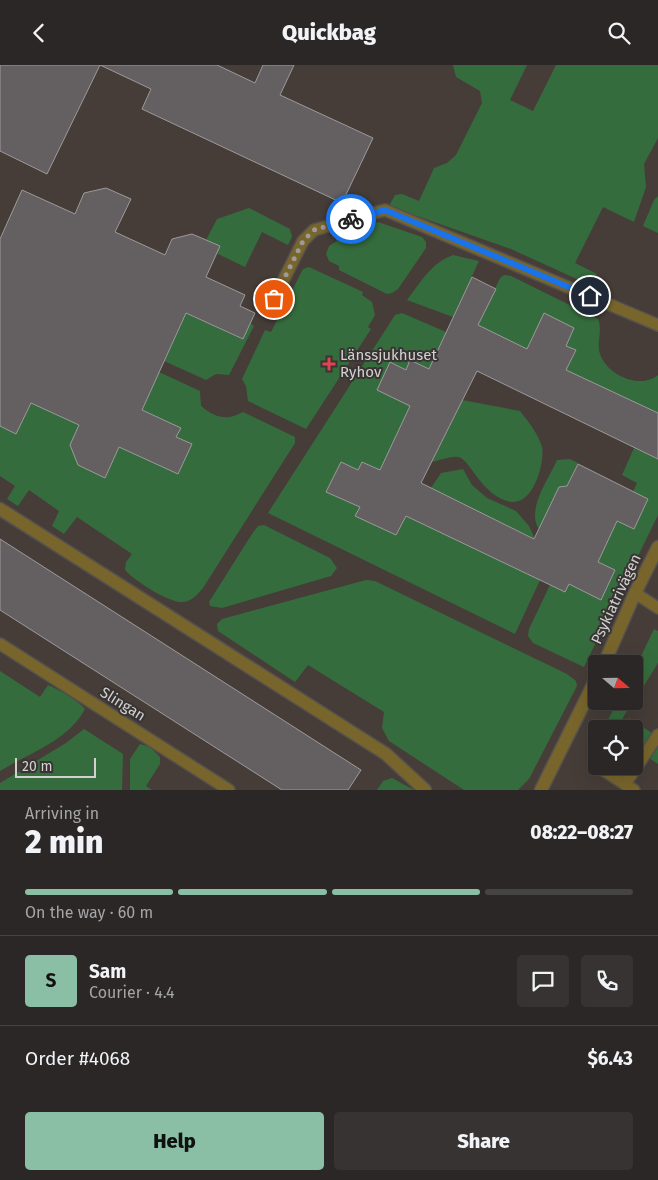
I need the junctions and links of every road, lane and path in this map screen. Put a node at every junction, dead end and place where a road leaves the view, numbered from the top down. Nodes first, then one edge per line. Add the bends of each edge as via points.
1 (274, 299) dead end
2 (658, 325) edge
3 (0, 509) edge
4 (658, 547) edge
5 (635, 593) junction
6 (658, 608) edge
7 (0, 644) edge
8 (608, 655) edge
9 (588, 695) edge
10 (658, 735) edge
11 (611, 775) edge
12 (629, 787) edge
13 (229, 790) edge
14 (425, 790) edge
15 (542, 790) edge

1 - 2 lane via 303,241 314,230 385,210
3 - 14 street via 386,754
4 - 5 street, Psykiatrivägen
5 - 6 lane
5 - 8 street, Psykiatrivägen
7 - 13 lane, Slingan
9 - 15 street
10 - 12 lane
11 - 12 lane

